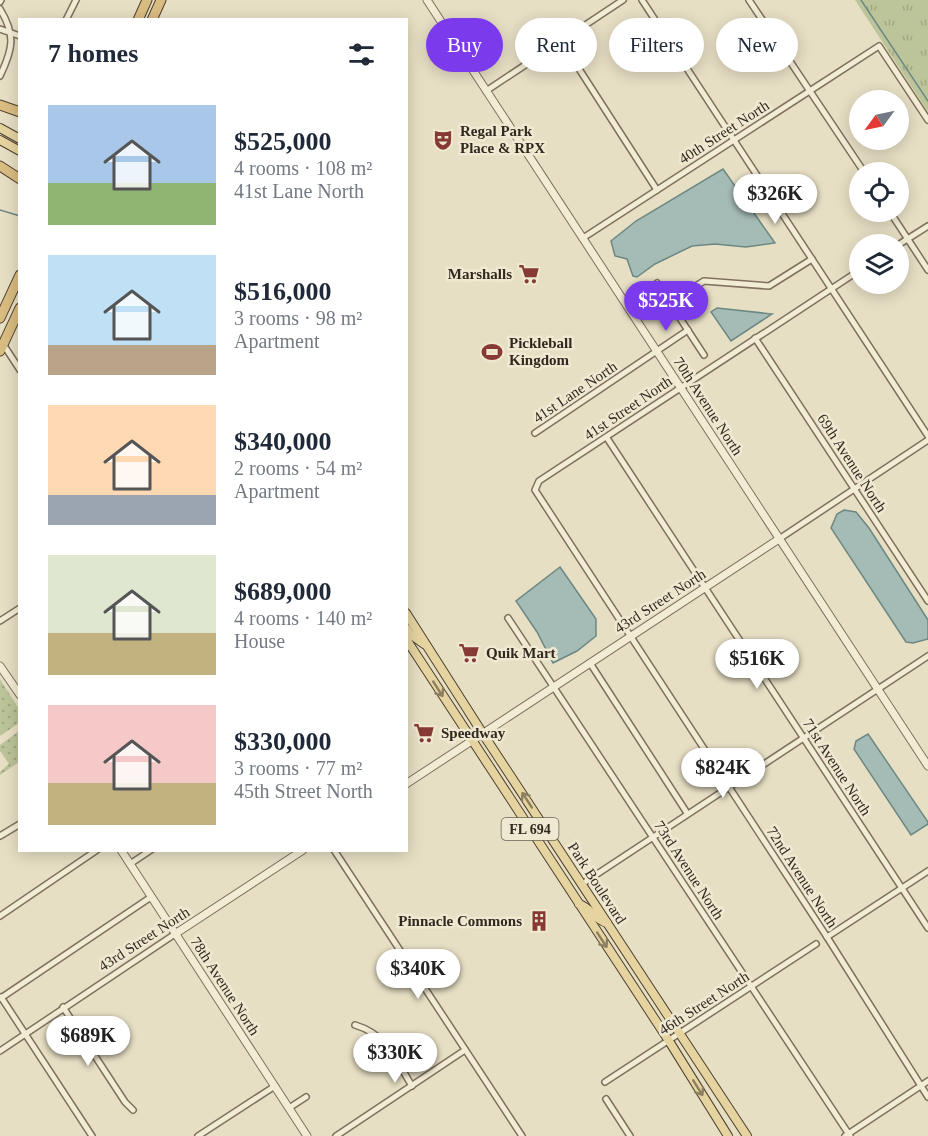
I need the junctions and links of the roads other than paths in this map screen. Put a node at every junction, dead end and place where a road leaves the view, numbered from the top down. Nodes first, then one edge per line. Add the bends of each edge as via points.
1 (76, 0) edge
2 (147, 0) edge
3 (161, 0) edge
4 (427, 0) edge
5 (622, 0) edge
6 (642, 0) edge
7 (749, 0) edge
8 (0, 9) edge
9 (67, 18) edge
10 (139, 18) edge
11 (153, 18) edge
12 (595, 18) edge
13 (0, 29) edge
14 (12, 33) junction
15 (18, 35) edge
16 (515, 72) edge
17 (581, 72) edge
18 (0, 76) edge
19 (486, 91) junction
20 (810, 91) junction
21 (0, 105) edge
22 (18, 111) edge
23 (928, 120) edge
24 (0, 128) edge
25 (18, 138) edge
26 (0, 140) edge
27 (734, 140) junction
28 (18, 150) edge
29 (857, 162) edge
30 (0, 166) edge
31 (18, 177) edge
32 (657, 190) junction
33 (928, 226) edge
34 (583, 238) junction
35 (909, 238) edge
36 (909, 241) edge
37 (812, 259) junction
38 (928, 270) edge
39 (849, 277) edge
40 (18, 279) edge
41 (657, 283) dead end
42 (831, 289) junction
43 (670, 302) junction
44 (18, 312) edge
45 (0, 316) edge
46 (688, 330) junction
47 (755, 338) junction
48 (2, 348) edge
49 (657, 352) junction
50 (704, 355) dead end
51 (18, 368) edge
52 (680, 387) junction
53 (535, 433) dead end
54 (607, 438) junction
55 (928, 438) edge
56 (855, 489) junction
57 (535, 490) joint
58 (779, 539) junction
59 (704, 588) junction
60 (928, 601) edge
61 (18, 609) edge
62 (408, 616) edge
63 (508, 618) dead end
64 (0, 621) edge
65 (408, 631) edge
66 (630, 636) junction
67 (408, 642) edge
68 (431, 650) junction
69 (928, 656) edge
70 (590, 663) junction
71 (0, 666) edge
72 (554, 686) junction
73 (878, 689) junction
74 (18, 692) edge
75 (483, 735) junction
76 (803, 738) junction
77 (473, 742) junction
78 (928, 766) edge
79 (408, 783) edge
80 (729, 786) junction
81 (687, 813) junction
82 (18, 825) edge
83 (0, 836) edge
84 (652, 836) junction
85 (94, 852) edge
86 (122, 852) edge
87 (148, 852) edge
88 (300, 852) edge
89 (335, 852) edge
90 (130, 864) junction
91 (554, 866) junction
92 (928, 871) edge
93 (582, 884) junction
94 (902, 888) junction
95 (151, 897) junction
96 (579, 904) junction
97 (0, 915) edge
98 (608, 923) junction
99 (928, 928) edge
100 (175, 934) junction
101 (827, 937) junction
102 (816, 944) dead end
103 (751, 987) junction
104 (1, 997) edge
105 (63, 1007) junction
106 (355, 1025) dead end
107 (680, 1033) junction
108 (25, 1034) junction
109 (384, 1041) junction
110 (669, 1041) junction
111 (465, 1050) junction
112 (0, 1051) edge
113 (358, 1058) dead end
114 (928, 1081) edge
115 (605, 1082) dead end
116 (275, 1086) junction
117 (412, 1086) junction
118 (921, 1086) junction
119 (928, 1096) edge
120 (306, 1097) dead end
121 (606, 1099) dead end
122 (289, 1108) junction
123 (133, 1110) dead end
124 (728, 1135) edge
125 (847, 1135) edge
126 (92, 1136) edge
127 (198, 1136) edge
128 (307, 1136) edge
129 (336, 1136) edge
130 (522, 1136) edge
131 (630, 1136) edge
132 (747, 1136) edge

1 - 9 street
2 - 10 highway
3 - 11 highway
4 - 19 street, 70th Avenue North
5 - 12 street
6 - 27 street
7 - 20 street
8 - 14 street
13 - 14 street
14 - 15 street
14 - 18 street
16 - 19 street
17 - 32 street
19 - 34 street, 70th Avenue North
20 - 23 street, 40th Street North via 879,46
20 - 27 street, 40th Street North
20 - 29 street
21 - 22 highway
24 - 25 main road
26 - 28 main road
27 - 32 street, 40th Street North
27 - 37 street
30 - 31 highway
32 - 34 street, 40th Street North
33 - 35 street
34 - 49 street, 70th Avenue North
36 - 38 street
37 - 42 street
37 - 43 street via 769,286 704,281
39 - 42 street, 41st Street North
40 - 45 highway
41 - 43 street
42 - 47 street, 41st Street North
42 - 55 street
43 - 46 street
44 - 48 highway
46 - 49 street, 41st Lane North
46 - 50 street
47 - 52 street, 41st Street North
47 - 56 street, 69th Avenue North
48 - 51 street
49 - 52 street, 70th Avenue North
49 - 53 street, 41st Lane North
52 - 54 street, 41st Street North
52 - 58 street, 70th Avenue North
54 - 57 street, 41st Street North via 539,481
54 - 59 street, 71st Avenue North
55 - 56 street, 43rd Street North
56 - 58 street, 43rd Street North
56 - 60 street, 69th Avenue North
57 - 66 street, 72nd Avenue North
58 - 59 street, 43rd Street North
58 - 73 street, 70th Avenue North
59 - 66 street, 43rd Street North
59 - 76 street, 71st Avenue North
61 - 64 street
62 - 68 main road, Park Boulevard / FL 694
63 - 72 street, 73rd Avenue North
65 - 68 main road
66 - 70 street, 43rd Street North
66 - 80 street, 72nd Avenue North
67 -> 77 main road, Park Boulevard / FL 694
68 - 75 main road, Park Boulevard / FL 694
69 - 73 street
70 - 72 street, 43rd Street North
70 - 81 street
71 - 74 street
72 - 75 street, 43rd Street North
72 - 84 street, 73rd Avenue North
73 - 76 street
73 - 78 street, 70th Avenue North
75 - 77 street, 43rd Street North
93 -> 75 main road, Park Boulevard / FL 694
76 - 80 street
76 - 94 street, 71st Avenue North
77 - 79 street, 43rd Street North
77 - 91 main road, Park Boulevard / FL 694
80 - 81 street
80 - 101 street, 72nd Avenue North
81 - 84 street
82 - 83 street
84 - 93 street
84 - 103 street, 73rd Avenue North
85 - 97 street
86 - 90 street, 78th Avenue North
87 - 90 street
88 - 100 street, 43rd Street North
89 - 111 street
90 - 95 street, 78th Avenue North
91 - 93 main road
91 - 96 main road, Park Boulevard / FL 694
92 - 94 street
93 - 98 main road, Park Boulevard / FL 694
94 - 99 street, 71st Avenue North
94 - 101 street
95 - 100 street, 78th Avenue North
95 - 104 street
96 - 98 main road
96 -> 110 main road, Park Boulevard / FL 694
98 - 107 main road, Park Boulevard / FL 694
100 - 105 street, 43rd Street North
100 - 116 street, 78th Avenue North
101 - 118 street, 72nd Avenue North
102 - 103 street, 46th Street North
103 - 107 street, 46th Street North
103 - 125 street, 73rd Avenue North
104 - 108 street
105 - 108 street, 43rd Street North
105 - 123 street
106 - 109 street
107 - 110 street, 46th Street North
107 - 132 main road, Park Boulevard / FL 694
108 - 112 street, 43rd Street North
108 - 126 street
109 - 113 street
109 - 117 street
110 - 115 street, 46th Street North
110 -> 124 main road, Park Boulevard / FL 694
111 - 117 street
111 - 130 street
114 - 118 street
116 - 122 street, 78th Avenue North
116 - 127 street
117 - 129 street
118 - 119 street, 72nd Avenue North
118 - 125 street
120 - 122 street
121 - 131 street
122 - 128 street, 78th Avenue North

